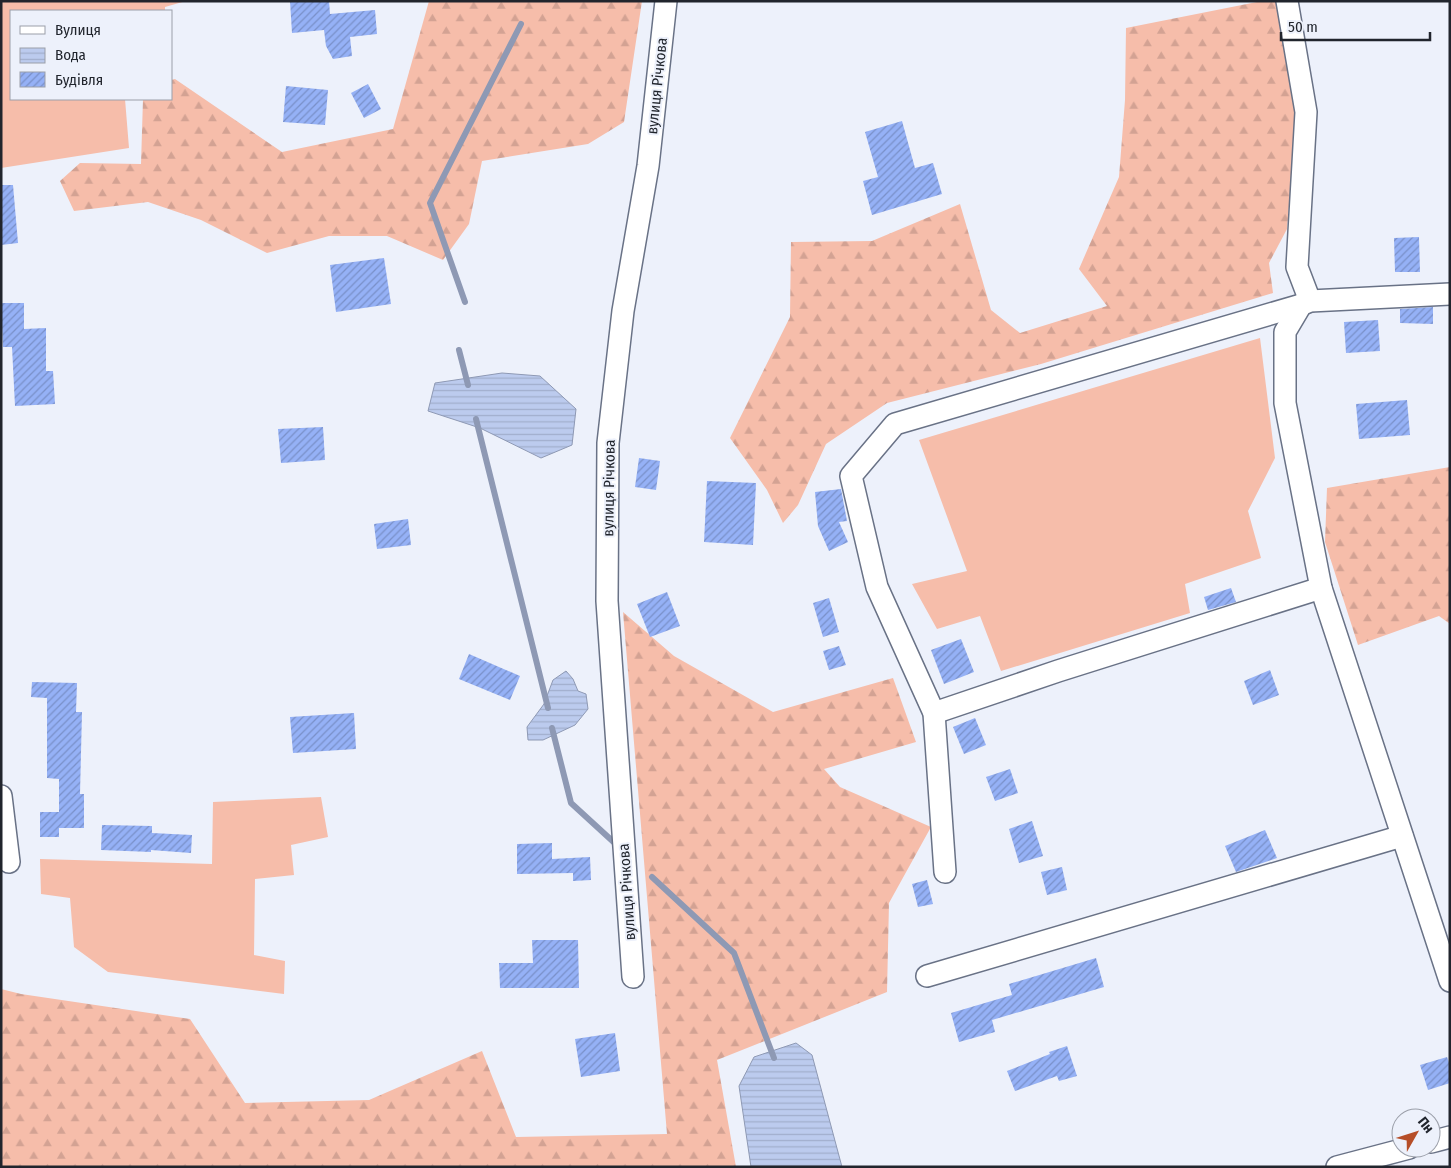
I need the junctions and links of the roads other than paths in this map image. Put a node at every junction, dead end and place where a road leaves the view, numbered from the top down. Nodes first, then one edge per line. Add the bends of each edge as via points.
1 (666, 1) edge
2 (1287, 1) edge
3 (1450, 294) edge
4 (1305, 303) junction
5 (1321, 588) junction
6 (934, 713) junction
7 (1, 796) edge
8 (1402, 836) junction
9 (9, 862) dead end
10 (946, 872) dead end
11 (927, 976) dead end
12 (633, 977) dead end
13 (1450, 981) edge
14 (1391, 1153) edge
15 (1337, 1167) edge

1 - 12 street, вулиця Річкова via 648,166 623,311 608,443 607,601
2 - 4 street via 1306,112 1297,267
3 - 4 street
4 - 5 street via 1285,332 1285,403
4 - 6 street via 895,424 851,476 877,587
5 - 6 street
5 - 8 street
6 - 10 street
7 - 9 street
8 - 11 street
8 - 13 street
14 - 15 street

